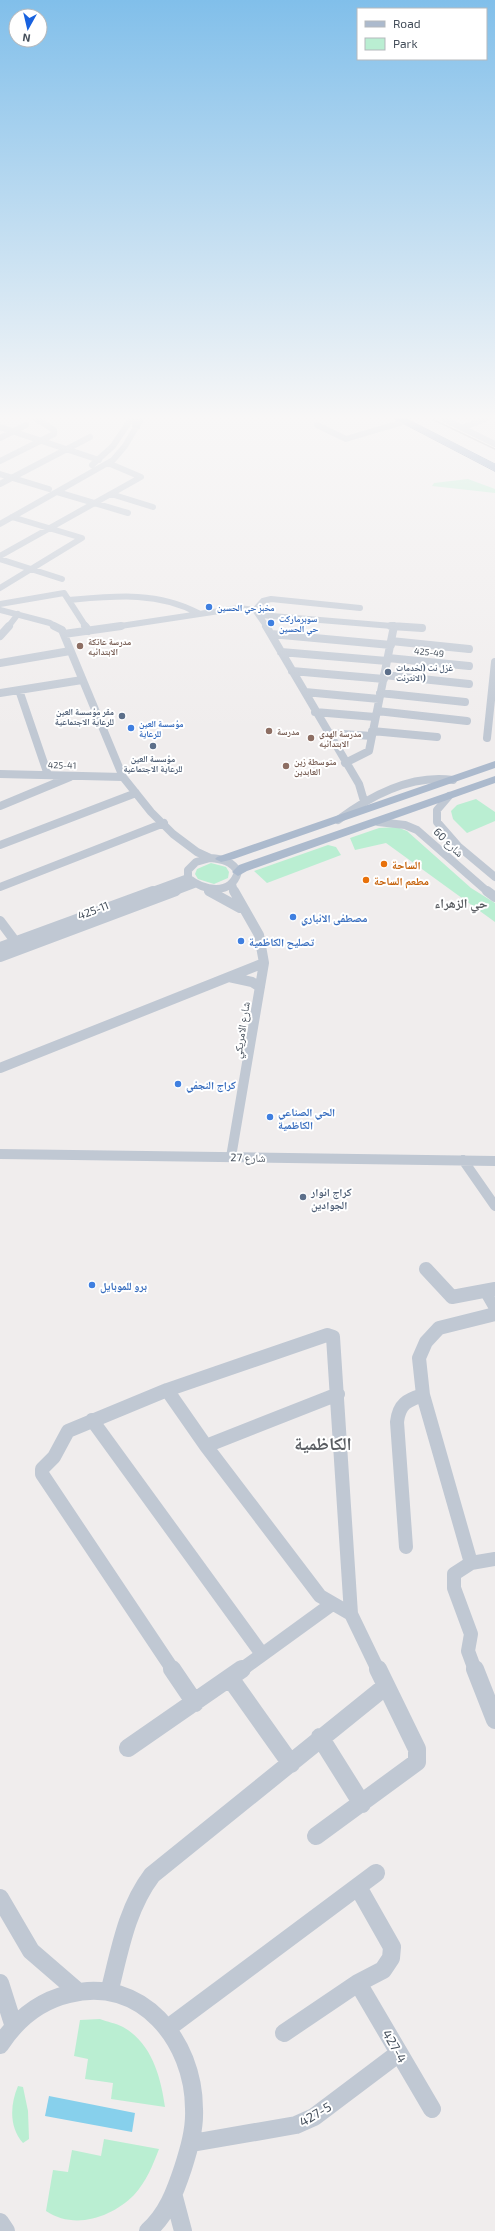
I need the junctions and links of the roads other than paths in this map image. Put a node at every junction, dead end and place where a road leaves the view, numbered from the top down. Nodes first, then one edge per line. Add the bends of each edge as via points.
1 (35, 523) edge
2 (60, 523) edge
3 (51, 528) junction
4 (0, 558) edge
5 (33, 570) junction
6 (62, 579) dead end
7 (0, 588) edge
8 (69, 600) junction
9 (0, 604) edge
10 (360, 608) dead end
11 (0, 610) edge
12 (198, 613) junction
13 (257, 613) junction
14 (18, 614) junction
15 (394, 626) junction
16 (422, 628) dead end
17 (89, 631) junction
18 (64, 634) junction
19 (271, 634) junction
20 (0, 636) edge
21 (391, 643) junction
22 (469, 648) dead end
23 (70, 651) junction
24 (281, 652) junction
25 (387, 660) junction
26 (495, 662) edge
27 (0, 663) edge
28 (469, 666) dead end
29 (292, 671) junction
30 (384, 677) junction
31 (82, 680) junction
32 (468, 684) dead end
33 (19, 690) junction
34 (305, 692) junction
35 (0, 693) edge
36 (380, 696) junction
37 (465, 702) dead end
38 (315, 712) junction
39 (376, 714) junction
40 (467, 721) dead end
41 (327, 733) junction
42 (372, 734) junction
43 (437, 737) dead end
44 (487, 738) dead end
45 (345, 763) junction
46 (495, 764) edge
47 (0, 774) edge
48 (48, 775) junction
49 (73, 775) junction
50 (466, 775) junction
51 (123, 777) junction
52 (357, 779) junction
53 (495, 779) edge
54 (453, 780) junction
55 (480, 784) junction
56 (466, 790) junction
57 (136, 793) junction
58 (384, 793) junction
59 (449, 796) junction
60 (364, 801) junction
61 (0, 806) edge
62 (335, 821) junction
63 (378, 822) junction
64 (164, 823) junction
65 (311, 830) junction
66 (346, 833) junction
67 (321, 842) junction
68 (0, 845) edge
69 (189, 848) junction
70 (216, 858) junction
71 (238, 872) junction
72 (190, 878) junction
73 (495, 878) edge
74 (232, 884) junction
75 (0, 887) edge
76 (208, 889) junction
77 (495, 897) edge
78 (244, 911) junction
79 (0, 921) edge
80 (15, 941) junction
81 (0, 947) edge
82 (0, 957) edge
83 (264, 963) junction
84 (229, 977) junction
85 (260, 987) junction
86 (0, 1068) edge
87 (0, 1154) edge
88 (231, 1157) junction
89 (463, 1160) junction
90 (495, 1161) edge
91 (495, 1206) edge
92 (426, 1269) dead end
93 (491, 1291) edge
94 (495, 1306) edge
95 (495, 1314) edge
96 (167, 1390) junction
97 (338, 1394) junction
98 (423, 1395) junction
99 (92, 1420) junction
100 (206, 1446) junction
101 (406, 1547) dead end
102 (495, 1560) edge
103 (471, 1563) junction
104 (332, 1604) junction
105 (351, 1614) junction
106 (262, 1654) junction
107 (230, 1678) junction
108 (386, 1686) junction
109 (195, 1704) junction
110 (495, 1720) edge
111 (320, 1737) junction
112 (128, 1748) dead end
113 (291, 1764) junction
114 (362, 1804) junction
115 (316, 1836) dead end
116 (376, 1873) dead end
117 (358, 1886) junction
118 (0, 1898) edge
119 (0, 1983) edge
120 (358, 1983) junction
121 (75, 1989) junction
122 (110, 1989) junction
123 (14, 2027) junction
124 (168, 2028) junction
125 (284, 2033) dead end
126 (0, 2046) edge
127 (399, 2053) junction
128 (432, 2109) dead end
129 (192, 2143) junction
130 (174, 2197) junction
131 (0, 2222) edge
132 (6, 2231) edge
133 (148, 2231) edge
134 (183, 2231) edge

1 - 3 street
2 - 3 street
3 - 4 street
3 - 5 street via 82,538
4 - 5 street
5 - 6 street
5 - 7 street
8 - 9 street via 64,593 58,593
8 - 12 street via 148,596 181,604
8 - 17 street
10 - 13 street via 271,599 263,601
11 - 14 street
12 - 13 street via 239,608
12 - 17 street
13 - 15 street
13 - 19 street
14 - 18 street via 58,627
14 - 20 street
15 - 16 street
15 - 21 street
17 - 18 street
18 - 23 street
19 - 21 street
19 - 24 street
21 - 22 street
21 - 25 street
23 - 27 street
23 - 31 street
24 - 25 street, 425-49
24 - 29 street
25 - 28 street, 425-49
25 - 30 street
26 - 44 street
29 - 30 street
29 - 34 street
30 - 32 street
30 - 36 street
31 - 33 street
31 - 51 street
33 - 35 street
33 - 48 street
34 - 36 street
34 - 38 street
36 - 37 street
36 - 39 street
38 - 39 street
38 - 41 street
39 - 40 street
39 - 42 street
41 - 42 street
41 - 45 street
42 - 43 street
42 - 45 street via 368,751
45 - 52 street
46 - 50 main road
47 - 48 street, 425-41
48 - 49 street, 425-41
49 - 51 street, 425-41
49 - 61 street via 53,786
50 - 54 main road
50 - 55 main road via 468,782
51 - 57 street
52 - 58 street
52 - 60 street
53 - 55 main road
54 - 56 main road via 463,783
54 - 58 street via 429,777
54 - 62 main road
55 - 56 main road
56 - 59 main road
57 - 64 street
57 - 68 street
58 - 60 street
59 - 63 main road
59 - 73 street, شارع 60 via 437,810 437,822 458,846
60 - 62 street
62 - 65 main road
62 - 66 main road via 331,825 333,830
63 - 66 main road
63 - 77 street, شارع 60 via 405,825 418,830 462,871
64 - 69 street
64 - 75 street
65 - 67 main road via 322,834
65 - 70 main road via 230,858
66 - 67 main road
67 - 71 main road via 243,868
69 - 70 street
69 - 72 street
70 - 71 street via 233,864
70 - 72 street via 196,862
71 - 74 street
72 - 76 street
72 - 80 street, 425-11
72 - 82 street, 425-11
74 - 76 street
74 - 78 street, شارع الامريكي
76 - 78 street, شارع الامريكي
78 - 83 street, شارع الامريكي via 256,927 263,944
79 - 80 street
80 - 81 street, 425-11
83 - 84 street
83 - 85 street, شارع الامريكي
84 - 85 street via 252,982
84 - 86 street
85 - 88 street, شارع الامريكي
87 - 88 street, شارع 27
88 - 89 street, شارع 27
89 - 90 street, شارع 27
89 - 91 street
92 - 93 street via 452,1297
93 - 94 street
95 - 98 street via 439,1328 426,1342 418,1358
96 - 97 street via 327,1335 333,1337 334,1342
96 - 99 street
96 - 100 street
97 - 100 street
97 - 105 street
98 - 101 street via 406,1400 398,1410 396,1422
98 - 103 street
99 - 106 street
99 - 109 street via 68,1431 54,1457 42,1469 42,1474
100 - 104 street via 320,1596
102 - 103 street
103 - 110 street via 454,1574 454,1588 471,1634 468,1651
104 - 105 street
104 - 106 street
105 - 108 street
106 - 107 street
107 - 109 street
107 - 113 street
108 - 111 street
108 - 114 street via 418,1755 417,1762
109 - 112 street
111 - 113 street
111 - 114 street
113 - 122 street via 152,1875 142,1886 133,1905
114 - 115 street
116 - 117 street
117 - 120 street via 392,1947 391,1958 383,1970
117 - 124 street
118 - 121 street via 31,1951
119 - 123 street
120 - 125 street
120 - 127 street, 427-4
121 - 122 street
121 - 123 street via 43,2002
122 - 124 street via 142,2002
123 - 126 street
124 - 129 street via 185,2061 194,2101
127 - 128 street, 427-4
127 - 129 street, 427-5 via 314,2117 296,2125
129 - 130 street
130 - 133 street
130 - 134 street
131 - 132 street

